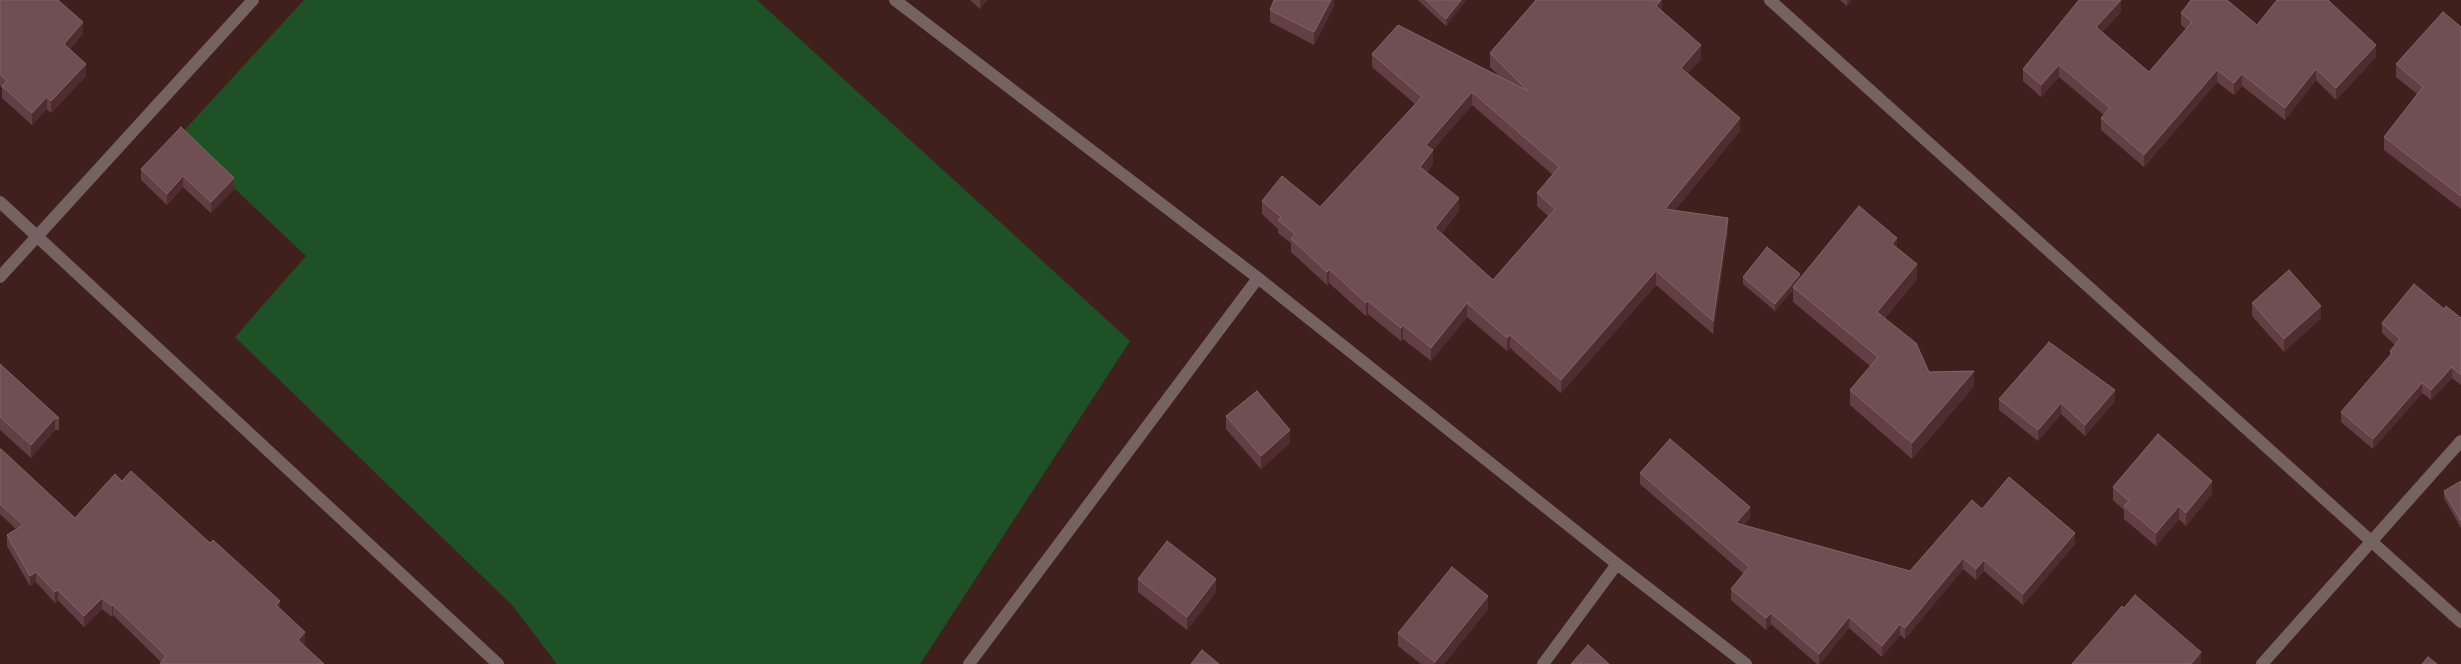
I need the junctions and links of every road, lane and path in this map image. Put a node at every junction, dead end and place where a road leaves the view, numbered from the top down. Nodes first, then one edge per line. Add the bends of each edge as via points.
1 (254, 0) edge
2 (895, 0) edge
3 (1770, 0) edge
4 (0, 202) edge
5 (36, 237) junction
6 (0, 277) edge
7 (1258, 278) junction
8 (2461, 441) edge
9 (2371, 542) junction
10 (1617, 564) junction
11 (2461, 622) edge
12 (498, 664) edge
13 (969, 664) edge
14 (1543, 664) edge
15 (1746, 664) edge
16 (2262, 664) edge

1 - 5 street
2 - 7 street
3 - 9 street
4 - 5 street
5 - 6 street
5 - 12 street
7 - 10 street
7 - 13 street
8 - 9 street
9 - 11 street
9 - 16 street
10 - 14 street
10 - 15 street

